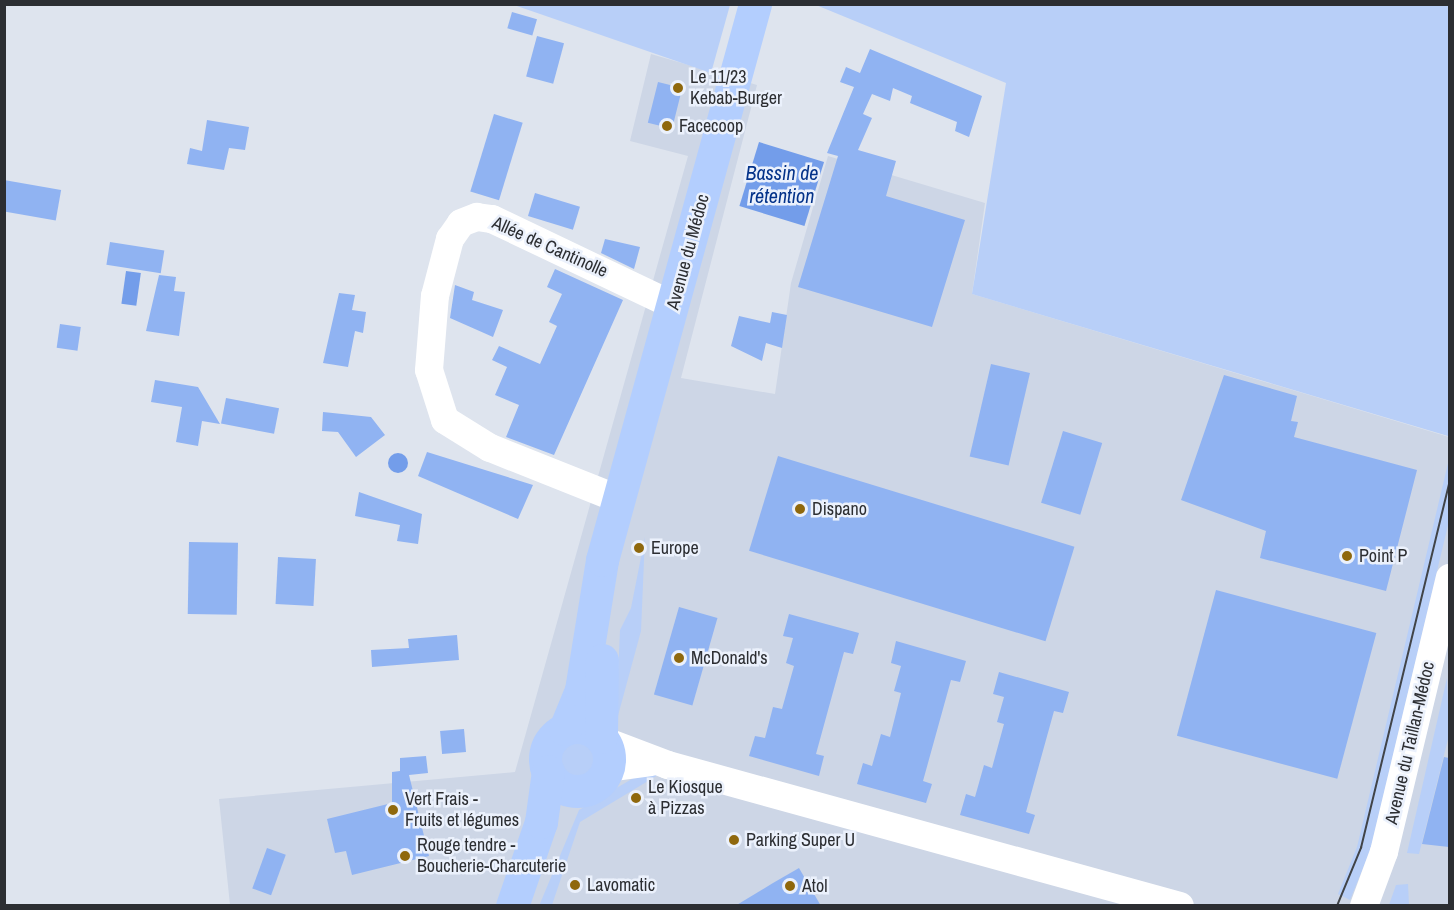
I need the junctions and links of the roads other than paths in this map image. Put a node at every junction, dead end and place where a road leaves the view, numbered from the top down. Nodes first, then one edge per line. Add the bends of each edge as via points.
1 (755, 4) edge
2 (674, 306) junction
3 (621, 500) junction
4 (1449, 578) edge
5 (565, 729) junction
6 (600, 759) junction
7 (548, 771) junction
8 (512, 906) edge
9 (529, 906) edge
10 (1180, 906) edge
11 (1364, 906) edge

1 - 2 main road, Avenue du Médoc
2 - 3 main road, Avenue du Médoc
2 - 3 street, Allée de Cantinolle via 492,219 477,217 461,223 450,239 438,285 429,370 445,420 490,448
3 - 5 main road, Avenue du Médoc via 598,580 581,690
3 - 6 main road, Avenue du Médoc via 599,691
4 - 11 street, Avenue du Taillan-Médoc via 1384,852
5 - 6 main road via 584,727
5 - 7 main road via 549,743
6 - 7 main road via 567,789
6 - 9 main road via 556,836
6 - 10 street via 662,763
7 - 8 main road via 538,834

